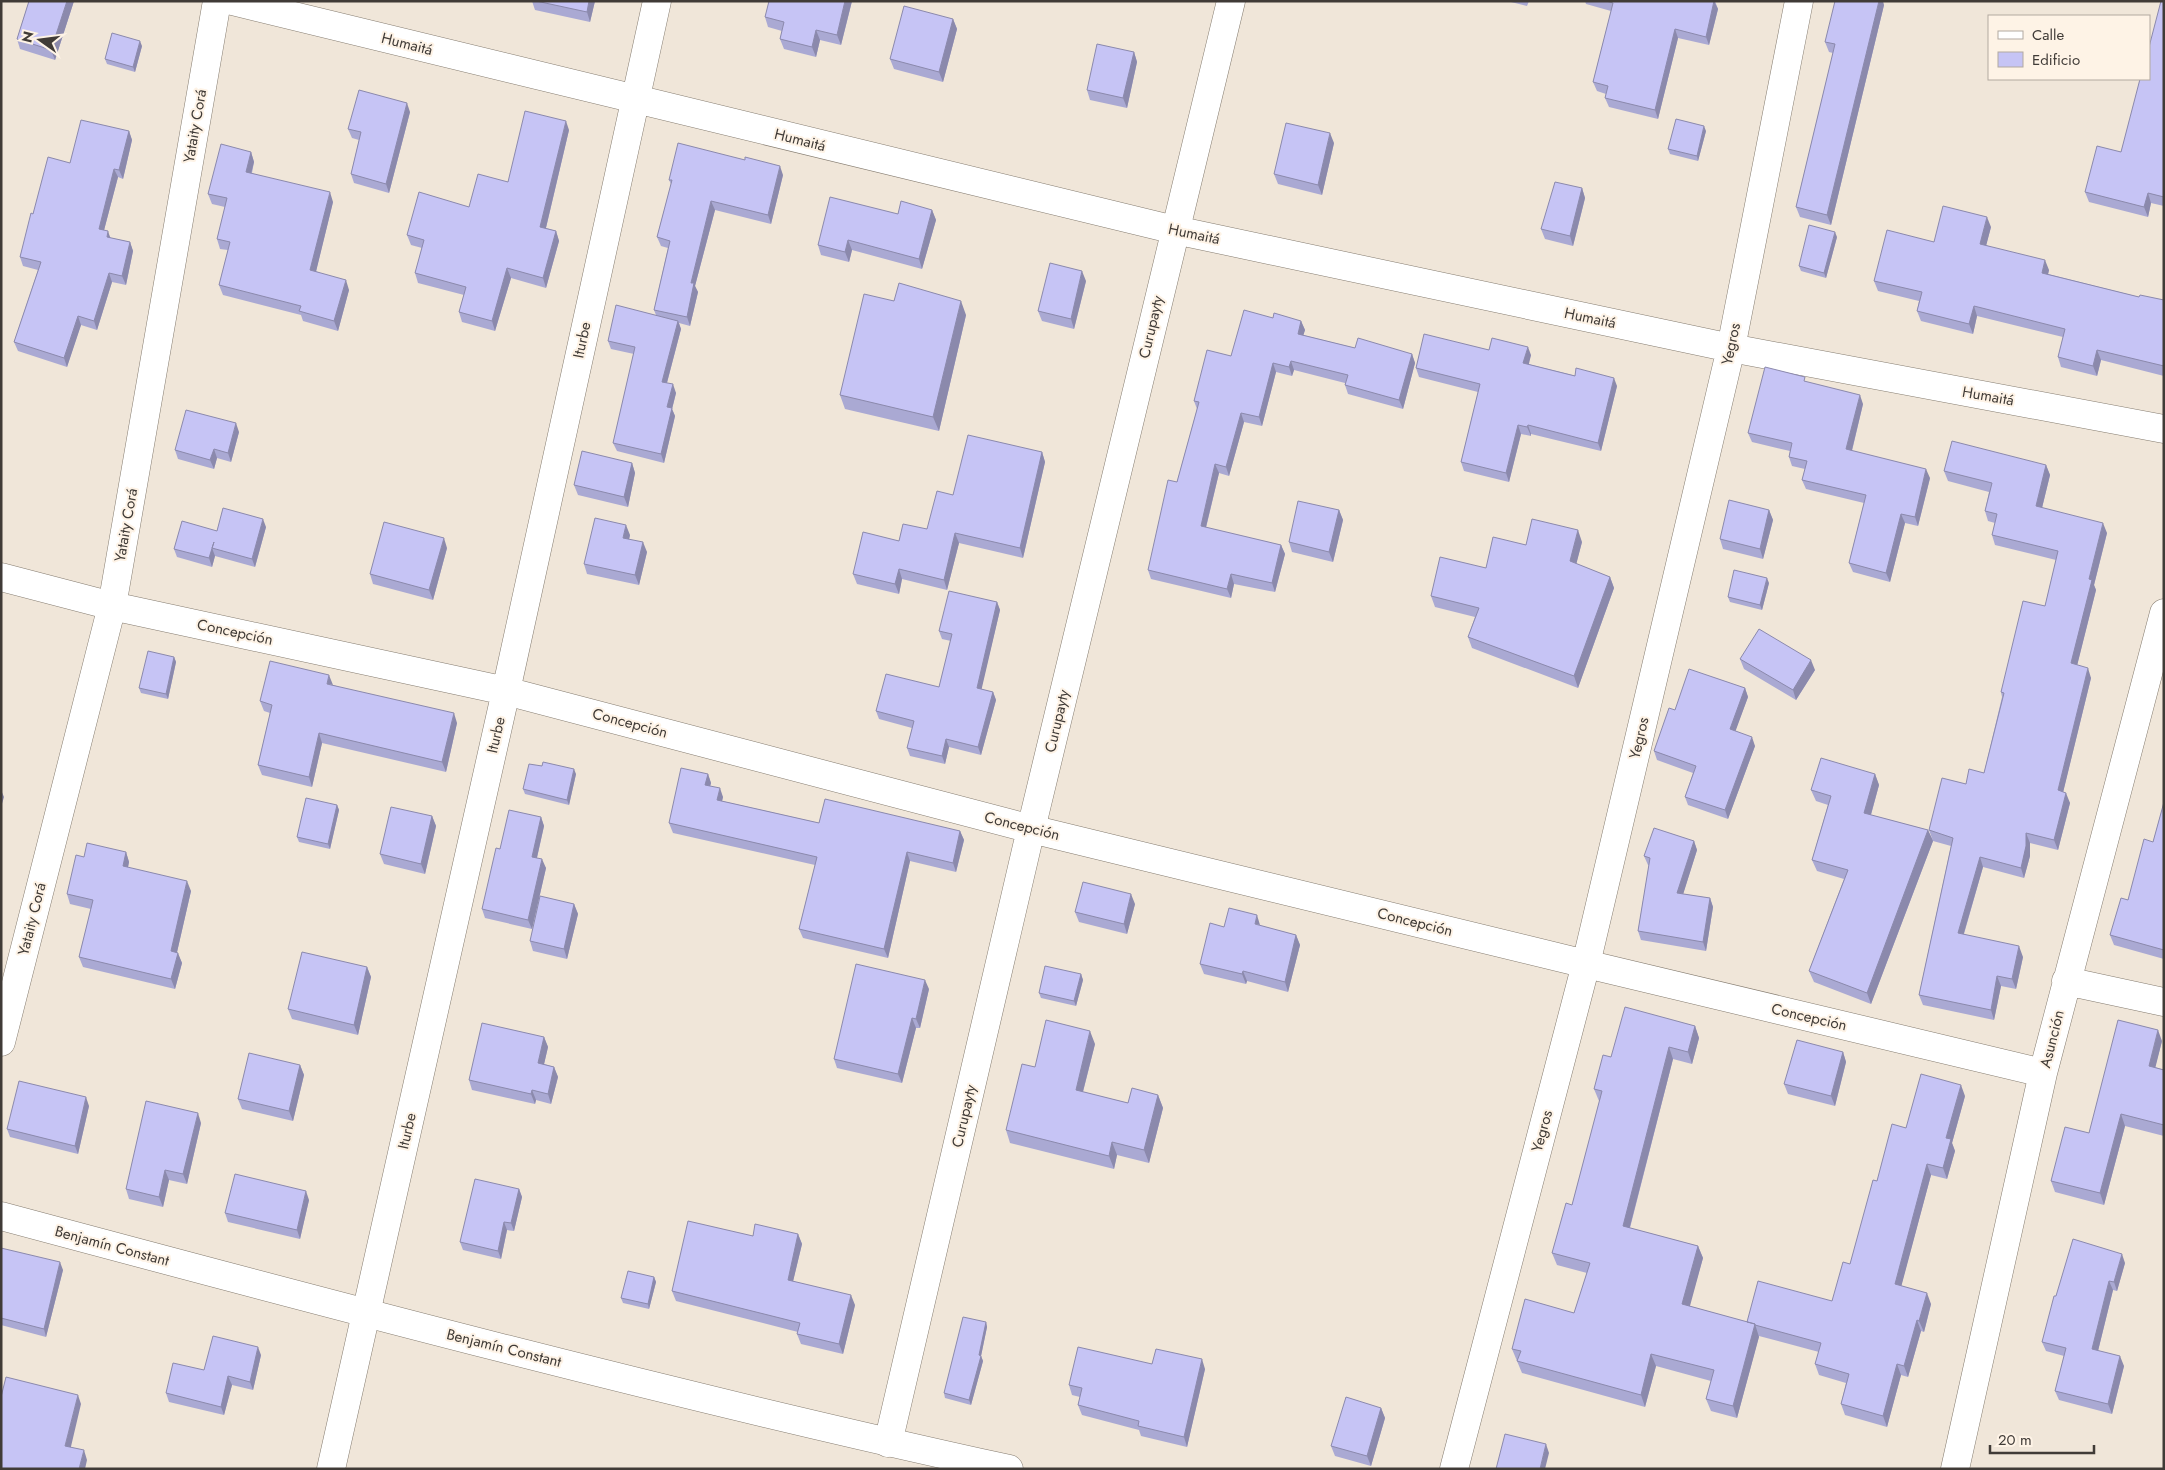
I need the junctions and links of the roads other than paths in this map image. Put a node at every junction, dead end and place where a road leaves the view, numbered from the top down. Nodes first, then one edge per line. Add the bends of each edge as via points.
1 (217, 1) edge
2 (232, 1) edge
3 (657, 1) edge
4 (1231, 1) edge
5 (1799, 1) edge
6 (634, 100) junction
7 (1175, 230) junction
8 (1731, 348) junction
9 (2164, 429) edge
10 (1, 577) edge
11 (112, 606) junction
12 (2164, 613) edge
13 (506, 690) junction
14 (1031, 829) junction
15 (1586, 964) junction
16 (2066, 982) junction
17 (2164, 1002) edge
18 (1, 1042) edge
19 (2043, 1073) junction
20 (1, 1216) edge
21 (366, 1314) junction
22 (888, 1442) junction
23 (331, 1469) edge
24 (1009, 1469) edge
25 (1454, 1469) edge
26 (1954, 1469) edge

1 - 11 street, Yataity Corá
2 - 6 street, Humaitá
3 - 6 street, Iturbe
4 - 7 street, Curupayty
5 - 8 street, Yegros
6 - 7 street, Humaitá
6 - 13 street, Iturbe
7 - 8 street, Humaitá
7 - 14 street, Curupayty
8 - 9 street, Humaitá
8 - 15 street, Yegros
10 - 11 street, Concepción
11 - 13 street, Concepción
11 - 18 street, Yataity Corá
12 - 16 street, Asunción
13 - 14 street, Concepción
13 - 21 street, Iturbe
14 - 15 street, Concepción
14 - 22 street, Curupayty
15 - 19 street, Concepción
15 - 25 street, Yegros
16 - 17 street
16 - 19 street, Asunción
19 - 26 street, Asunción
20 - 21 street, Benjamín Constant
21 - 22 street, Benjamín Constant
21 - 23 street, Iturbe
22 - 24 street, Benjamín Constant

